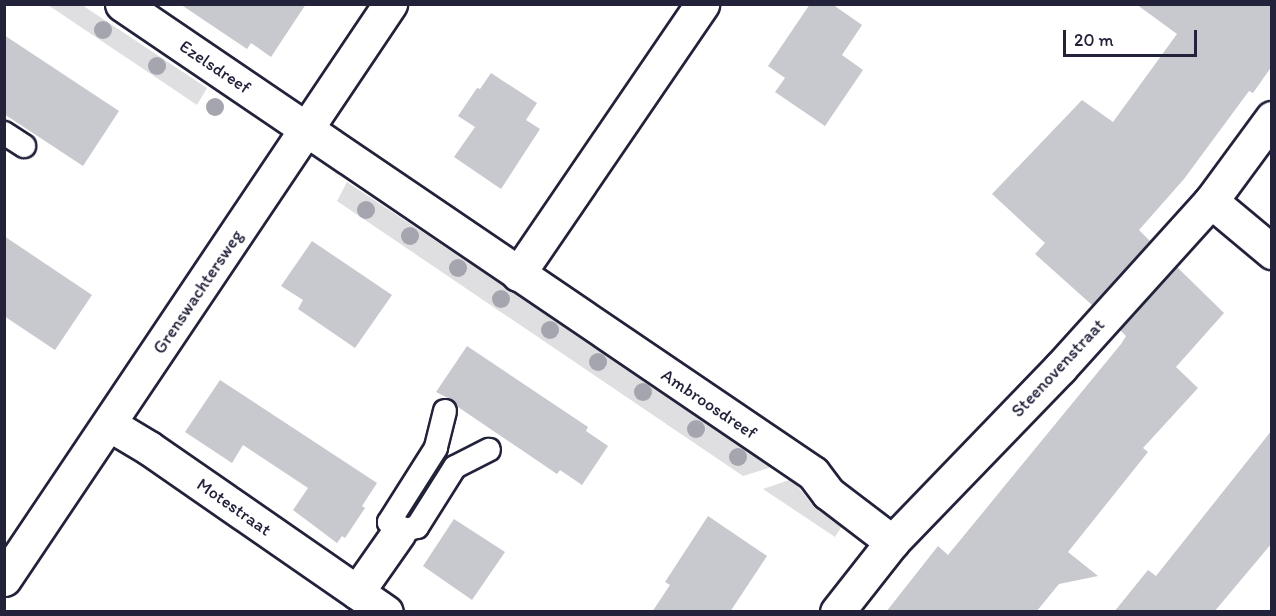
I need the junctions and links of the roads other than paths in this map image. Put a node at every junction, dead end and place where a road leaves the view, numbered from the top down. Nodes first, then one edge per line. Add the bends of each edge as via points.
1 (123, 4) edge
2 (390, 4) edge
3 (702, 4) edge
4 (1272, 118) edge
5 (307, 129) junction
6 (4, 133) edge
7 (24, 146) dead end
8 (1211, 201) junction
9 (1272, 252) edge
10 (518, 274) junction
11 (445, 411) dead end
12 (109, 424) junction
13 (489, 450) dead end
14 (399, 532) junction
15 (892, 542) junction
16 (4, 579) edge
17 (357, 592) junction
18 (386, 612) edge
19 (837, 612) edge

1 - 5 street, Ezelsdreef
2 - 5 street, Grenswachtersweg
3 - 10 street
4 - 8 street, Steenovenstraat
5 - 10 street, Ambroosdreef
5 - 12 street, Grenswachtersweg
6 - 7 lane
8 - 9 street
8 - 15 street, Steenovenstraat via 1060,368
10 - 15 street, Ambroosdreef via 813,473 828,493
11 - 14 lane via 436,448 389,522
12 - 16 street, Grenswachtersweg
12 - 17 street, Motestraat
13 - 14 lane via 455,467 417,527
14 - 17 street
15 - 19 street, Steenovenstraat
17 - 18 street, Motestraat

